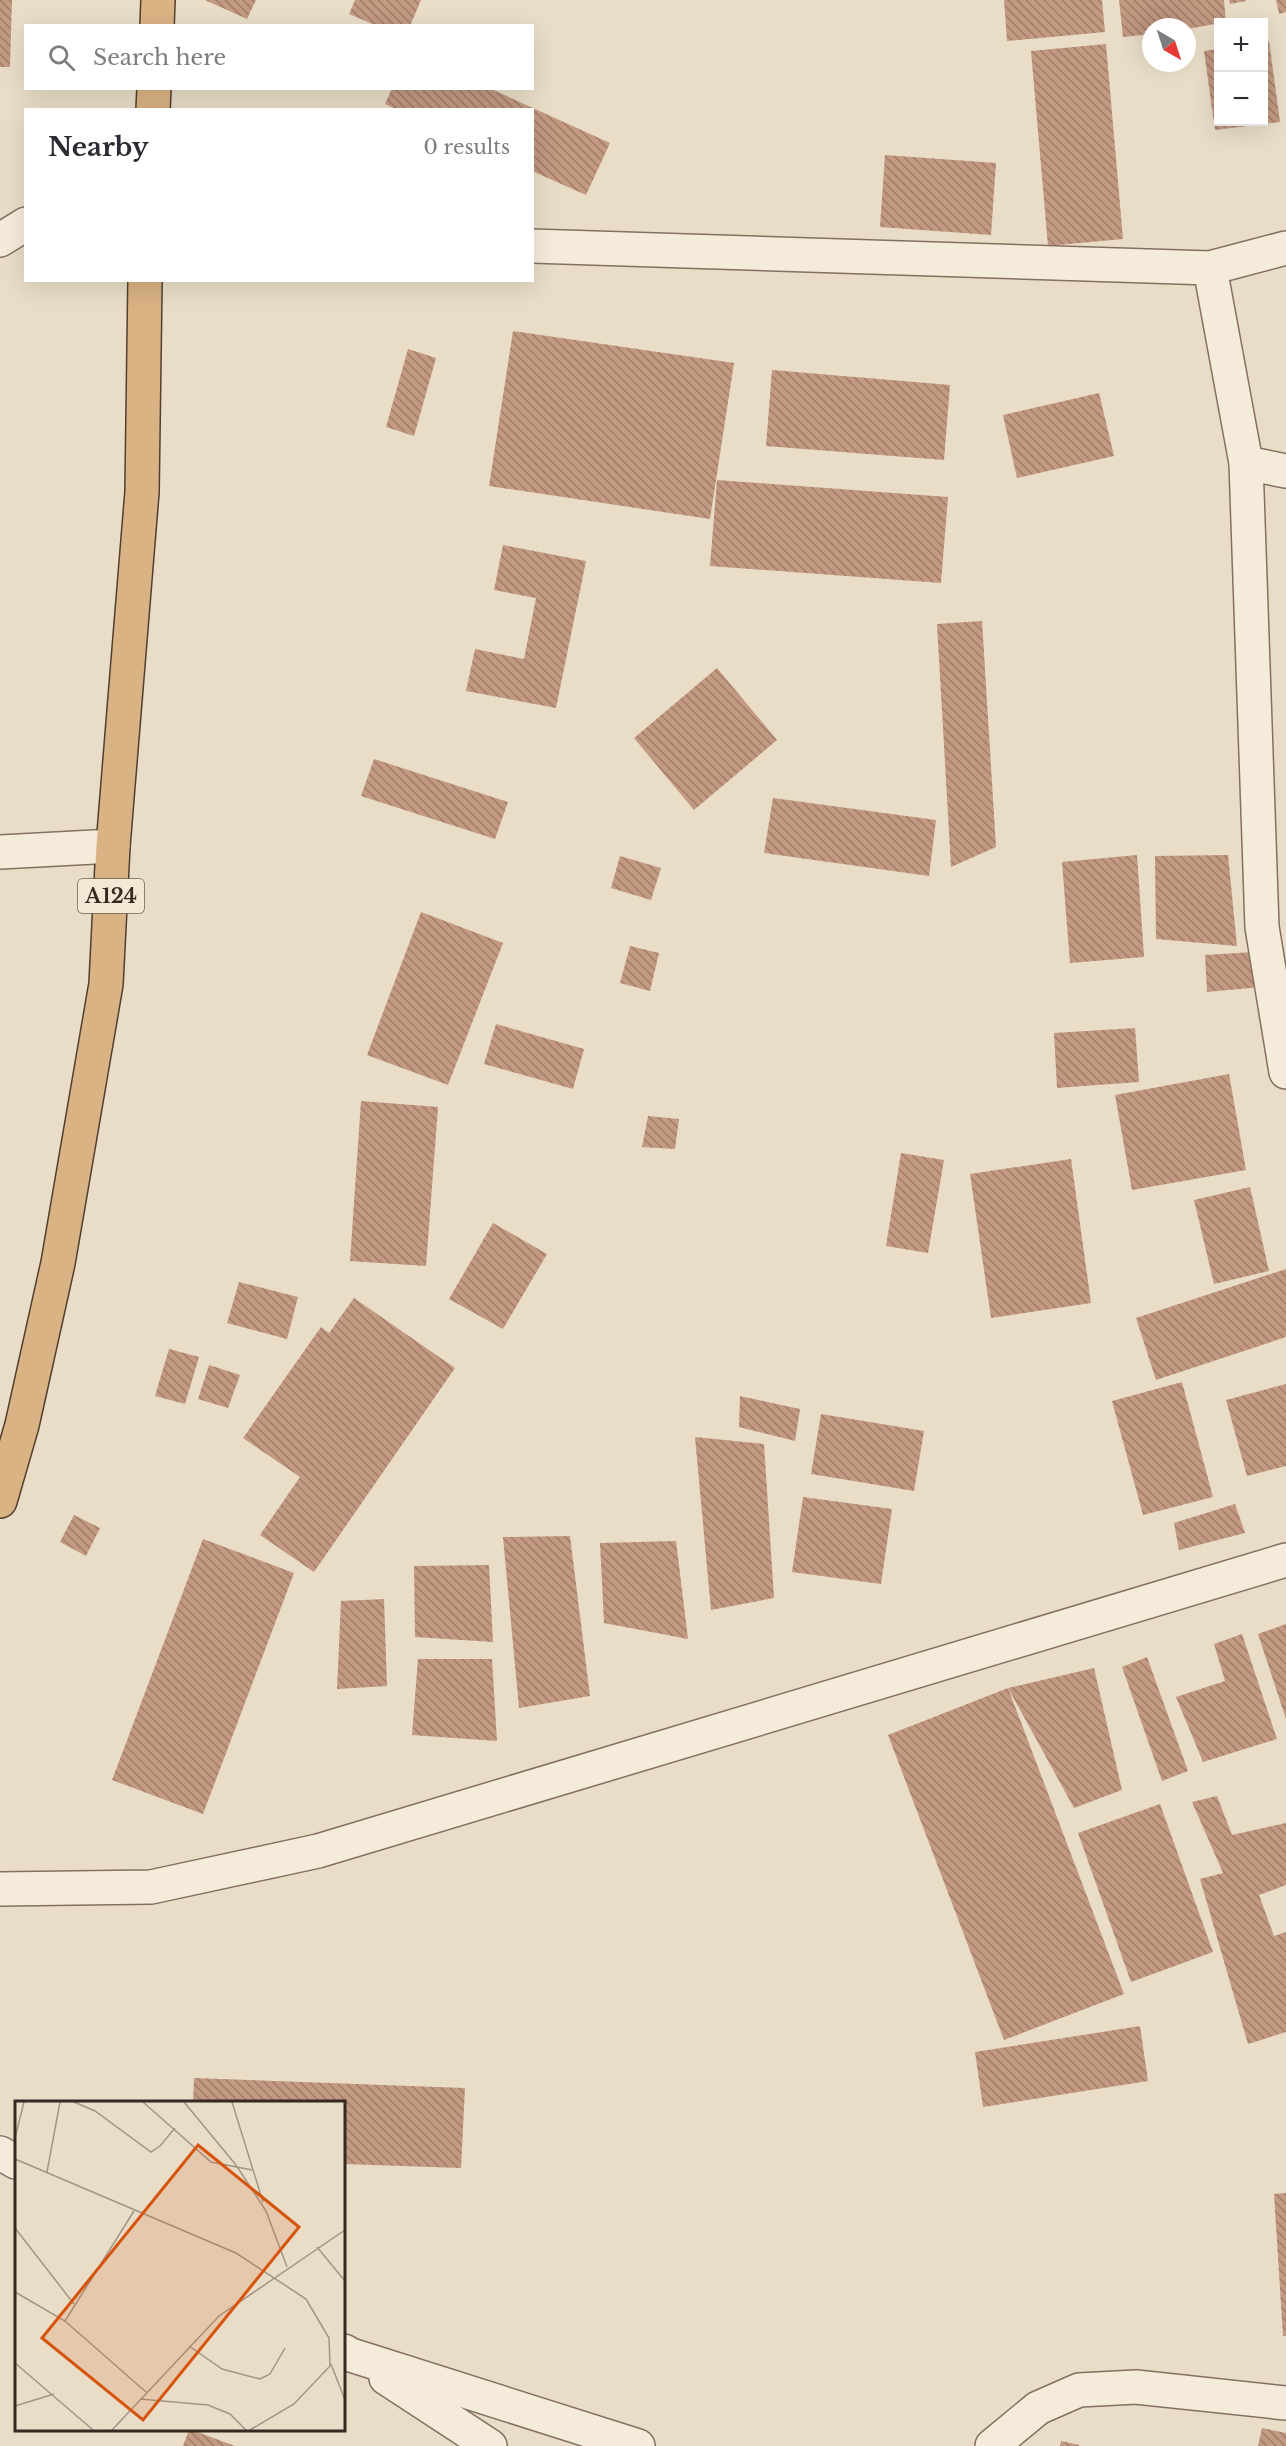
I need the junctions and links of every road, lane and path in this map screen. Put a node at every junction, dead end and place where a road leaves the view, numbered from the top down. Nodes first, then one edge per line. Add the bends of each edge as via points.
1 (158, 0) edge
2 (157, 24) edge
3 (154, 90) edge
4 (153, 108) edge
5 (24, 225) edge
6 (0, 240) edge
7 (534, 246) edge
8 (1286, 248) edge
9 (1210, 268) junction
10 (145, 282) edge
11 (1246, 463) junction
12 (1286, 471) edge
13 (113, 846) junction
14 (0, 852) edge
15 (1286, 1072) edge
16 (0, 1501) edge
17 (1286, 1560) edge
18 (0, 1889) edge
19 (0, 2153) edge
20 (15, 2161) edge
21 (347, 2353) edge
22 (1286, 2403) edge
23 (490, 2446) edge
24 (638, 2446) edge
25 (992, 2446) edge

1 - 2 highway
3 - 4 highway
5 - 6 street
7 - 9 street
8 - 9 street
9 - 11 street
10 - 13 highway, A124 via 142,492
11 - 12 street
11 - 15 street via 1262,927
13 - 14 street
13 - 16 highway, A124 via 106,984 58,1263 22,1425
17 - 18 street via 318,1851 151,1887
19 - 20 street
21 - 23 street
21 - 24 street
22 - 25 street via 1136,2387 1079,2390 1038,2408

